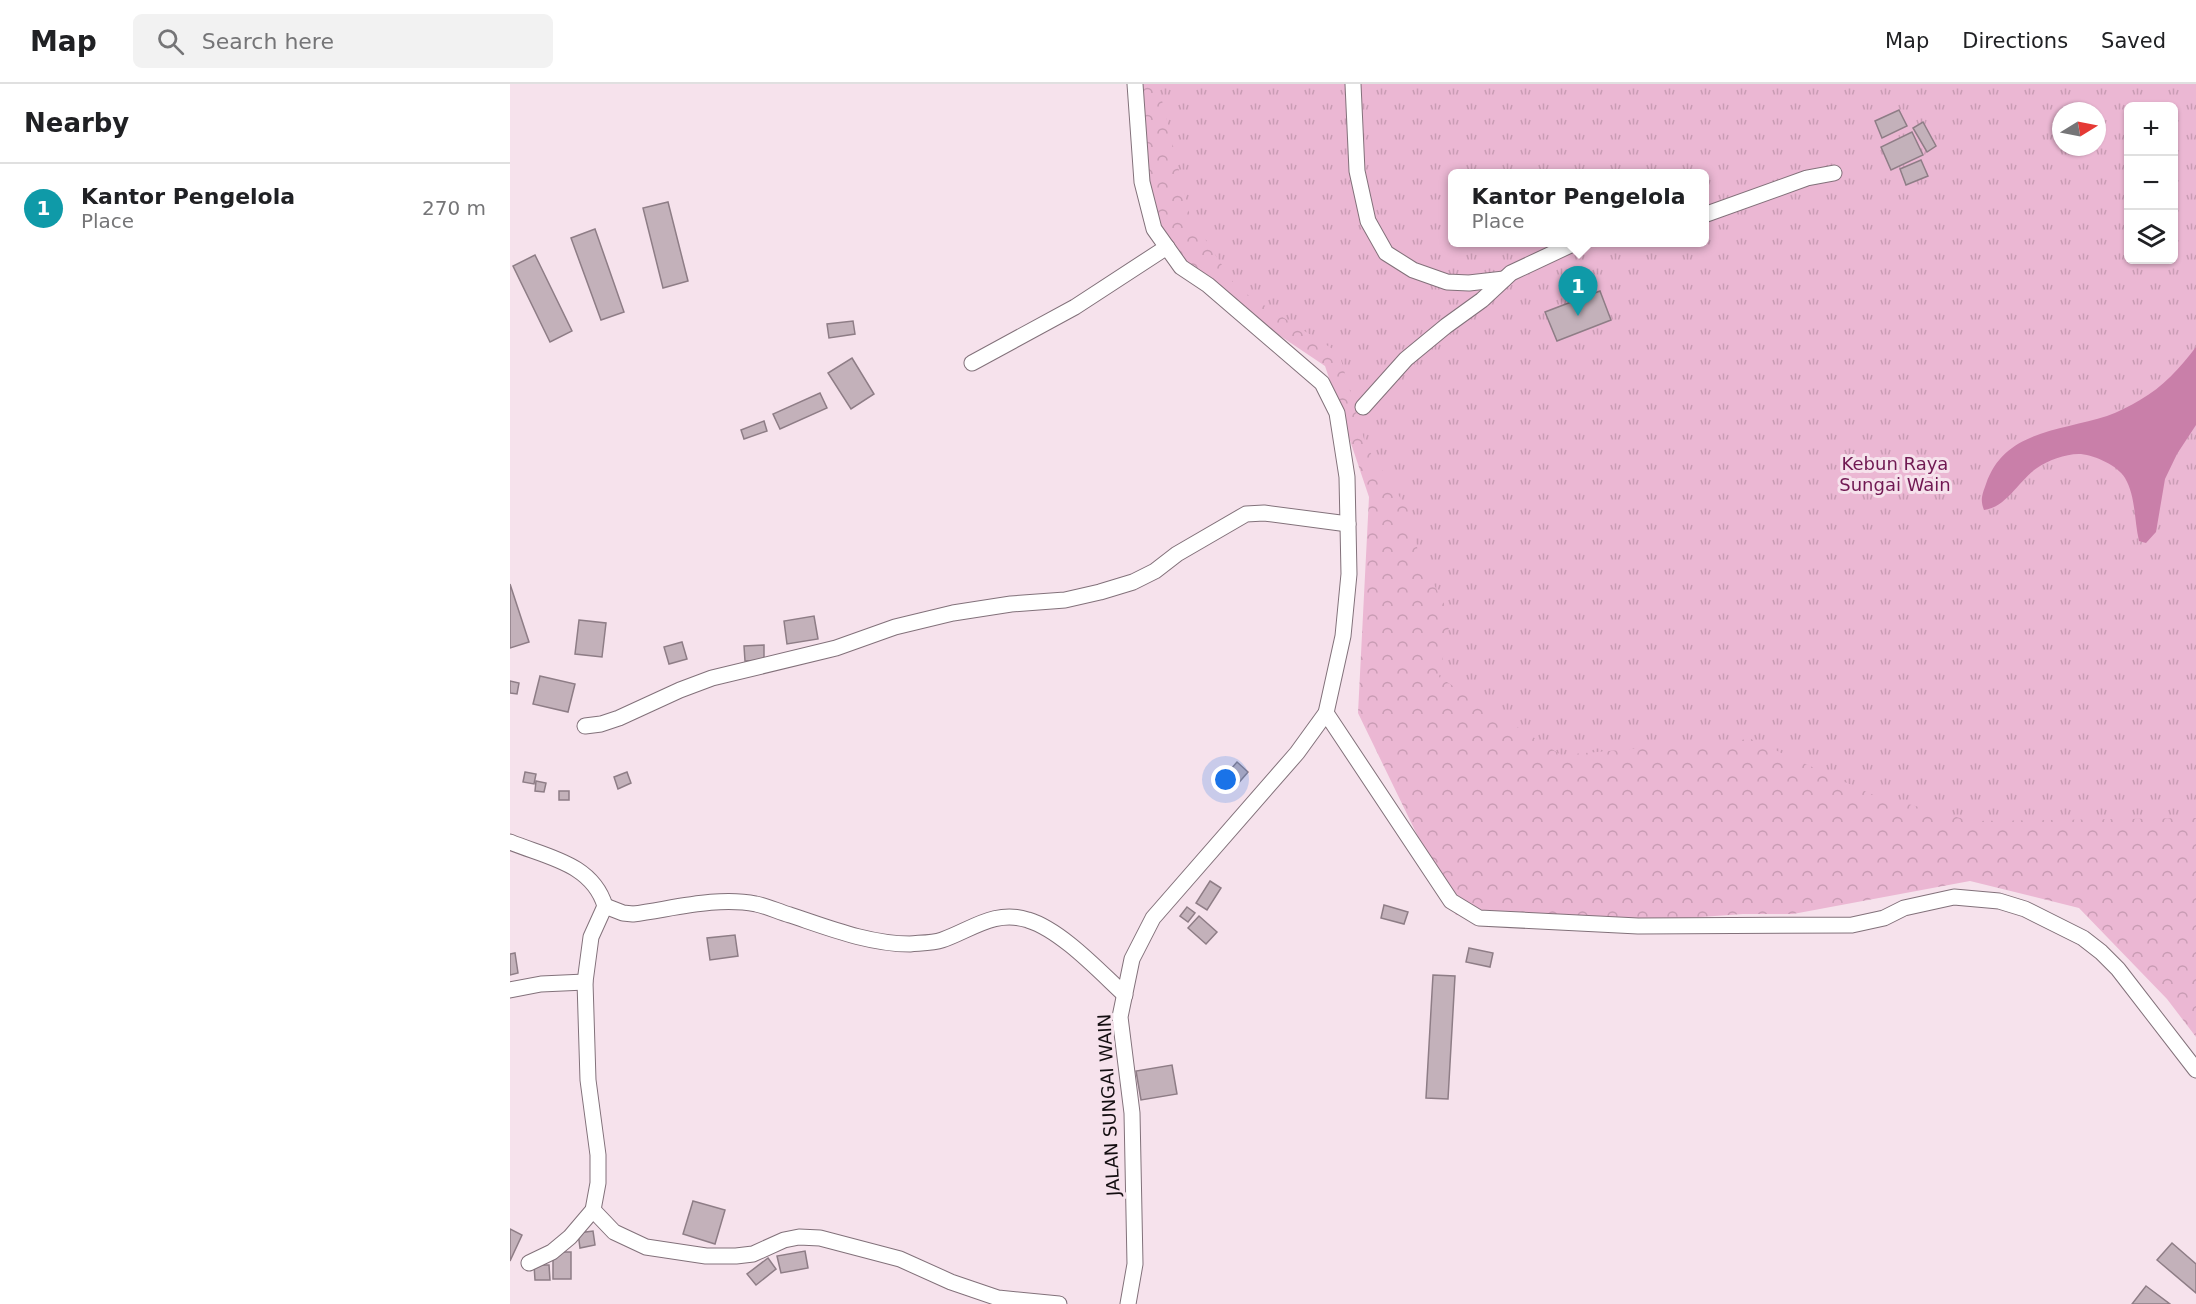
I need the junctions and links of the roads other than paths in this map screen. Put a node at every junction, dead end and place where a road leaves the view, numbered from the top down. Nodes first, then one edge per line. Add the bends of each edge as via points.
1 (1136, 84) edge
2 (1353, 84) edge
3 (1834, 173) dead end
4 (1709, 213) edge
5 (1167, 247) junction
6 (1568, 247) edge
7 (1504, 279) junction
8 (972, 363) dead end
9 (1363, 407) dead end
10 (1348, 524) junction
11 (1326, 713) junction
12 (585, 726) dead end
13 (510, 842) edge
14 (605, 906) junction
15 (585, 982) junction
16 (510, 990) edge
17 (1125, 995) junction
18 (2196, 1071) edge
19 (593, 1209) junction
20 (529, 1263) dead end
21 (1059, 1304) edge
22 (1128, 1304) edge

1 - 5 street, JALAN SUNGAI WAIN via 1142,182 1154,229
2 - 7 street via 1357,171 1368,221 1386,254 1413,270 1447,282
3 - 4 street via 1807,178
5 - 8 street via 1076,307
5 - 10 street, JALAN SUNGAI WAIN via 1181,267 1208,285 1322,383 1337,413 1347,477
6 - 7 street
7 - 9 street via 1406,359
10 - 11 street, JALAN SUNGAI WAIN via 1349,574 1343,636
10 - 12 street via 1246,514 1133,582 1065,600 953,613 895,627 836,648 712,678 619,718
11 - 17 street, JALAN SUNGAI WAIN via 1297,753 1153,918 1132,959
11 - 18 street via 1451,901 1479,918 1638,926 1852,925 1954,897 1999,901 2025,909 2083,938 2101,952
13 - 14 street via 566,862 596,886
14 - 15 street via 591,937
14 - 17 street via 633,914 692,904 755,904 837,931 910,944 940,941 983,921 1015,916 1047,928
15 - 16 street
15 - 19 street via 588,1080 598,1155
17 - 22 street, JALAN SUNGAI WAIN via 1120,1017 1132,1113 1135,1264
19 - 20 street via 570,1237 552,1252
19 - 21 street via 614,1232 646,1247 736,1257 784,1240 820,1238 900,1259 998,1298

